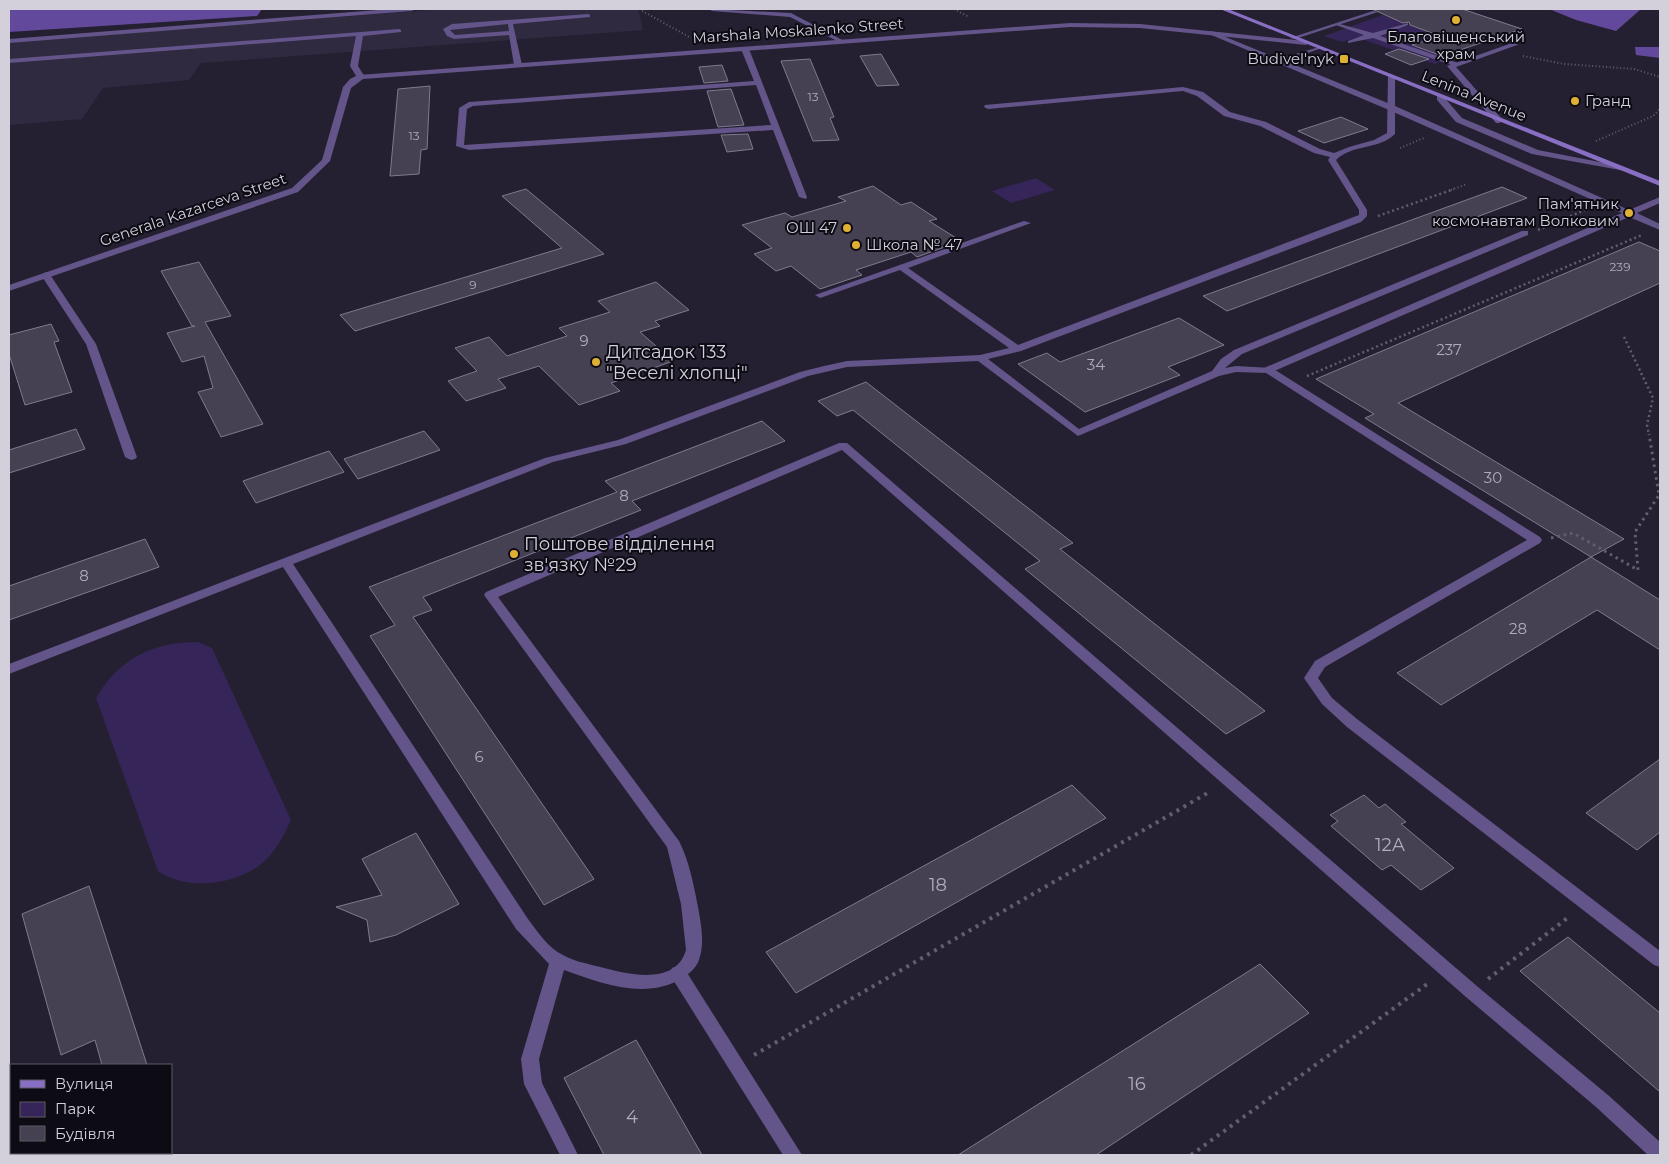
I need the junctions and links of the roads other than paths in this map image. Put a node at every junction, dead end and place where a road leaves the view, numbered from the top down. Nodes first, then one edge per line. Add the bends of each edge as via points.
1 (412, 9) edge
2 (712, 9) edge
3 (1223, 9) edge
4 (1376, 12) dead end
5 (588, 16) dead end
6 (511, 22) junction
7 (1338, 24) junction
8 (1406, 24) dead end
9 (399, 31) dead end
10 (512, 32) junction
11 (1211, 33) junction
12 (360, 34) junction
13 (1371, 35) junction
14 (1293, 38) junction
15 (9, 41) edge
16 (843, 42) junction
17 (1350, 42) dead end
18 (1306, 43) junction
19 (1516, 44) dead end
20 (1317, 48) junction
21 (745, 49) junction
22 (9, 61) edge
23 (1279, 61) junction
24 (518, 64) junction
25 (1457, 64) junction
26 (1391, 78) junction
27 (357, 79) junction
28 (758, 83) junction
29 (1440, 98) junction
30 (988, 107) dead end
31 (1392, 108) junction
32 (1499, 121) junction
33 (774, 127) junction
34 (1335, 156) junction
35 (1620, 168) junction
36 (1660, 184) edge
37 (803, 197) dead end
38 (1660, 200) edge
39 (1629, 213) junction
40 (1026, 224) dead end
41 (1660, 227) edge
42 (1525, 233) road end
43 (901, 267) junction
44 (46, 275) junction
45 (9, 288) edge
46 (820, 295) dead end
47 (1017, 349) junction
48 (980, 358) junction
49 (1268, 370) junction
50 (1216, 373) junction
51 (131, 457) dead end
52 (286, 562) junction
53 (9, 669) edge
54 (1660, 960) edge
55 (558, 961) junction
56 (678, 973) junction
57 (1660, 1154) edge
58 (568, 1155) edge
59 (793, 1155) edge

1 - 15 street
2 - 16 street via 791,15
3 - 14 main road, Lenina Avenue
4 - 7 street
5 - 6 street
6 - 10 street
6 - 10 street via 446,29 449,35 454,36
7 - 13 street
7 - 14 street
8 - 13 street
9 - 12 street
10 - 24 street
11 - 16 street, Marshala Moskalenko Street via 1102,24
11 - 18 street, Marshala Moskalenko Street
11 - 23 street
12 - 22 street
12 - 27 street via 354,66
13 - 17 street
13 - 25 street
14 - 18 main road, Lenina Avenue
16 - 21 street, Marshala Moskalenko Street
18 - 20 main road, Lenina Avenue
19 - 25 street
20 - 23 street
20 - 26 main road, Lenina Avenue
21 - 24 street, Marshala Moskalenko Street
21 - 28 street
23 - 31 street
24 - 27 street, Marshala Moskalenko Street
25 - 32 street via 1451,66
26 - 29 main road, Lenina Avenue
26 - 31 street
27 - 44 street, Generala Kazarceva Street via 346,87 326,162 295,190
28 - 33 street
28 - 33 street via 472,104 463,108 460,146 470,148
29 - 32 main road, Lenina Avenue
29 - 35 street via 1459,120 1535,152
30 - 34 street via 1183,88 1200,94 1227,114 1263,124 1317,151
31 - 34 street via 1391,134 1387,138
31 - 39 street
32 - 35 main road, Lenina Avenue
33 - 37 street
34 - 47 street via 1332,160 1363,210 1363,216 1358,220
35 - 36 main road, Lenina Avenue
38 - 39 street
39 - 41 street
39 - 49 street
40 - 43 street
42 - 50 street via 1238,352
43 - 46 street
43 - 47 street
44 - 45 street, Generala Kazarceva Street
44 - 51 street via 91,344
47 - 48 street
48 - 50 street via 1078,433
48 - 52 street via 847,364 804,374 622,442 549,460
49 - 50 street via 1236,369
49 - 54 street via 1536,540 1320,664 1311,678 1326,701
52 - 53 street
52 - 55 street via 522,924 542,949
55 - 56 street via 648,983
55 - 58 street via 530,1059 533,1084
56 - 57 street via 691,960 695,937 674,845 490,595 843,446
56 - 59 street

